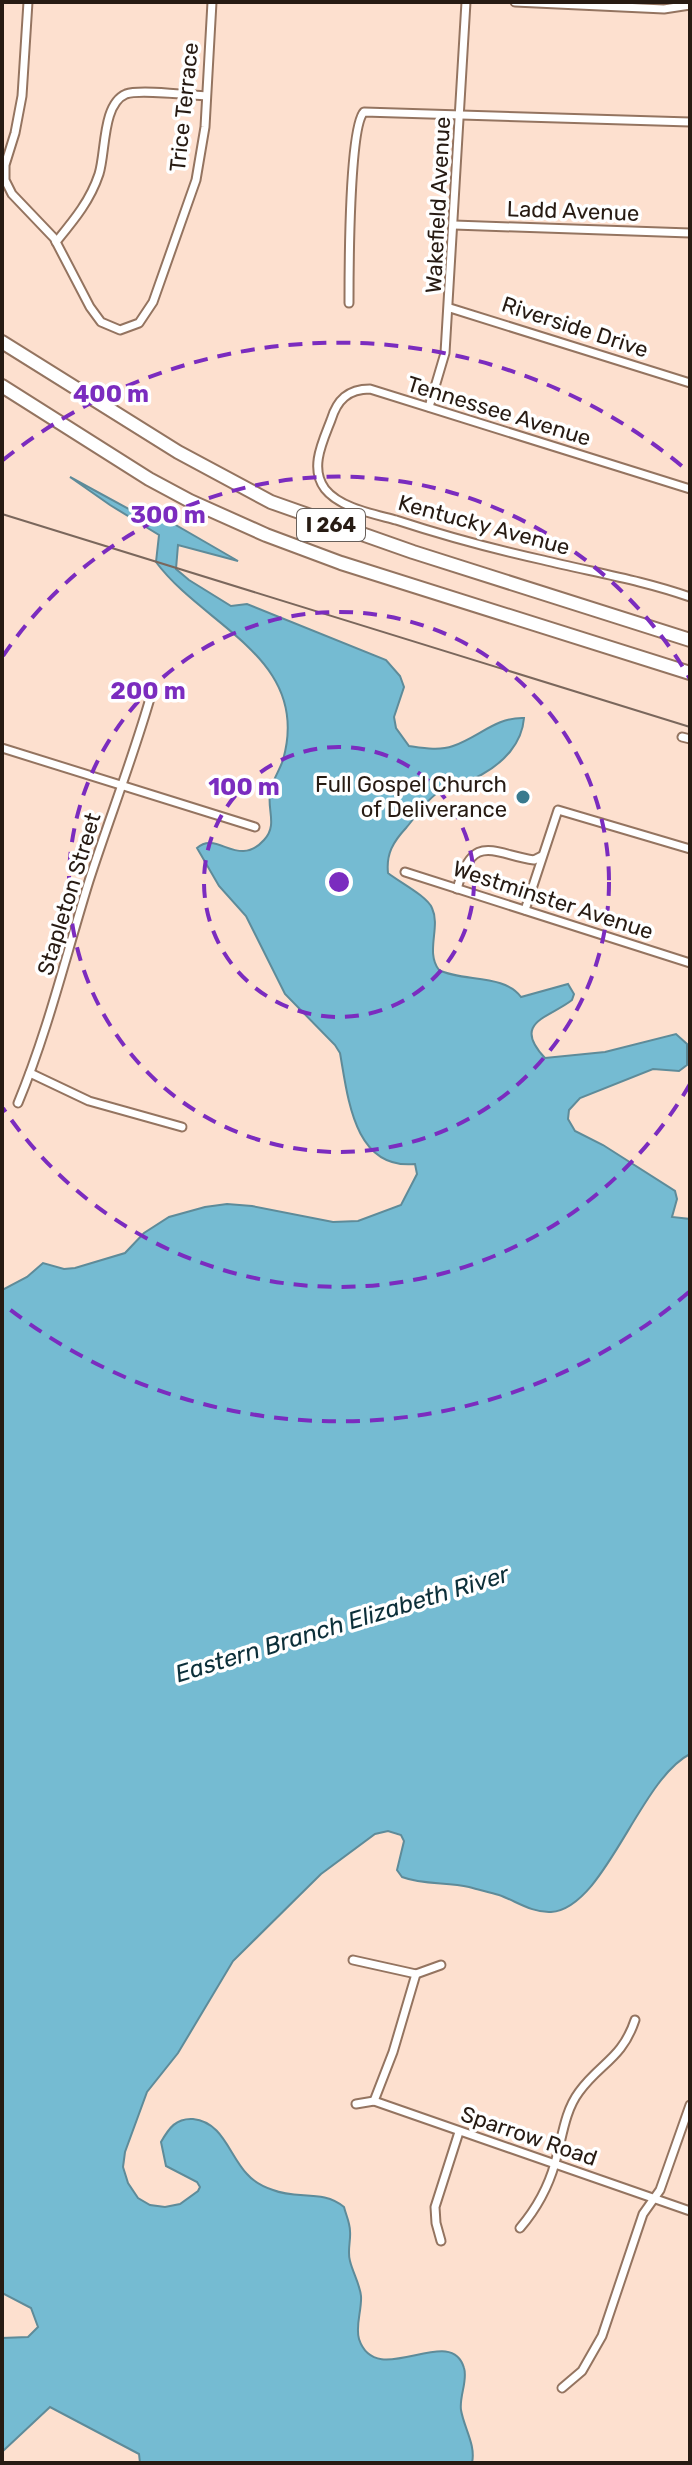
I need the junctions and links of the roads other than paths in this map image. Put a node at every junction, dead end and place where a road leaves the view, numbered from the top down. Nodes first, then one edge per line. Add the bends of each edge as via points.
1 (28, 2) edge
2 (212, 2) edge
3 (466, 2) edge
4 (515, 2) edge
5 (570, 3) edge
6 (690, 5) edge
7 (206, 96) junction
8 (461, 115) junction
9 (690, 122) edge
10 (454, 225) junction
11 (690, 233) edge
12 (56, 242) junction
13 (349, 303) dead end
14 (450, 308) junction
15 (2, 342) edge
16 (690, 383) edge
17 (2, 386) edge
18 (429, 407) junction
19 (324, 439) joint
20 (690, 489) edge
21 (690, 597) edge
22 (690, 640) edge
23 (690, 673) edge
24 (151, 695) dead end
25 (2, 748) edge
26 (122, 786) junction
27 (255, 827) dead end
28 (690, 849) edge
29 (542, 856) junction
30 (405, 872) dead end
31 (457, 889) junction
32 (525, 910) junction
33 (690, 963) edge
34 (30, 1073) junction
35 (18, 1103) dead end
36 (182, 1127) dead end
37 (353, 1960) dead end
38 (441, 1965) dead end
39 (416, 1974) junction
40 (635, 2020) dead end
41 (374, 2101) junction
42 (356, 2104) dead end
43 (690, 2105) edge
44 (459, 2132) junction
45 (555, 2163) junction
46 (655, 2199) junction
47 (690, 2211) edge
48 (520, 2228) dead end
49 (441, 2241) dead end
50 (562, 2388) dead end

1 - 12 street via 22,96 4,170 8,188
2 - 7 street, Trice Terrace
3 - 8 street, Wakefield Avenue
4 - 5 street
5 - 6 street via 664,9
7 - 12 street via 132,93 117,100 91,193
7 - 12 street, Trice Terrace via 196,180 153,302 139,323 116,329 101,322
8 - 9 street
8 - 10 street, Wakefield Avenue
8 - 13 street via 364,112 358,119
10 - 11 street, Ladd Avenue
10 - 14 street, Wakefield Avenue
14 - 16 street, Riverside Drive
14 - 18 street, Wakefield Avenue via 443,365
15 - 22 highway, I 264 via 178,452 271,502
17 - 23 highway, I 264 via 149,479 255,531
18 - 19 street, Tennessee Avenue via 370,389 351,392 338,402
18 - 20 street, Tennessee Avenue
19 - 21 street, Kentucky Avenue via 318,474 337,499 446,536
24 - 26 street, Stapleton Street
25 - 26 street
26 - 27 street
26 - 34 street, Stapleton Street
28 - 29 street via 558,810
29 - 31 street via 534,860 499,849 483,851 469,862
29 - 32 street
30 - 31 street, Westminster Avenue
31 - 32 street, Westminster Avenue
32 - 33 street, Westminster Avenue
34 - 35 street, Stapleton Street
34 - 36 street via 89,1101
37 - 39 street
38 - 39 street
39 - 41 street
40 - 45 street via 616,2057 576,2095
41 - 42 street, Sparrow Road
41 - 44 street, Sparrow Road
43 - 46 street
44 - 45 street, Sparrow Road
44 - 49 street via 435,2207
45 - 46 street, Sparrow Road
45 - 48 street via 538,2207
46 - 47 street, Sparrow Road
46 - 50 street via 643,2214 613,2310 591,2359

